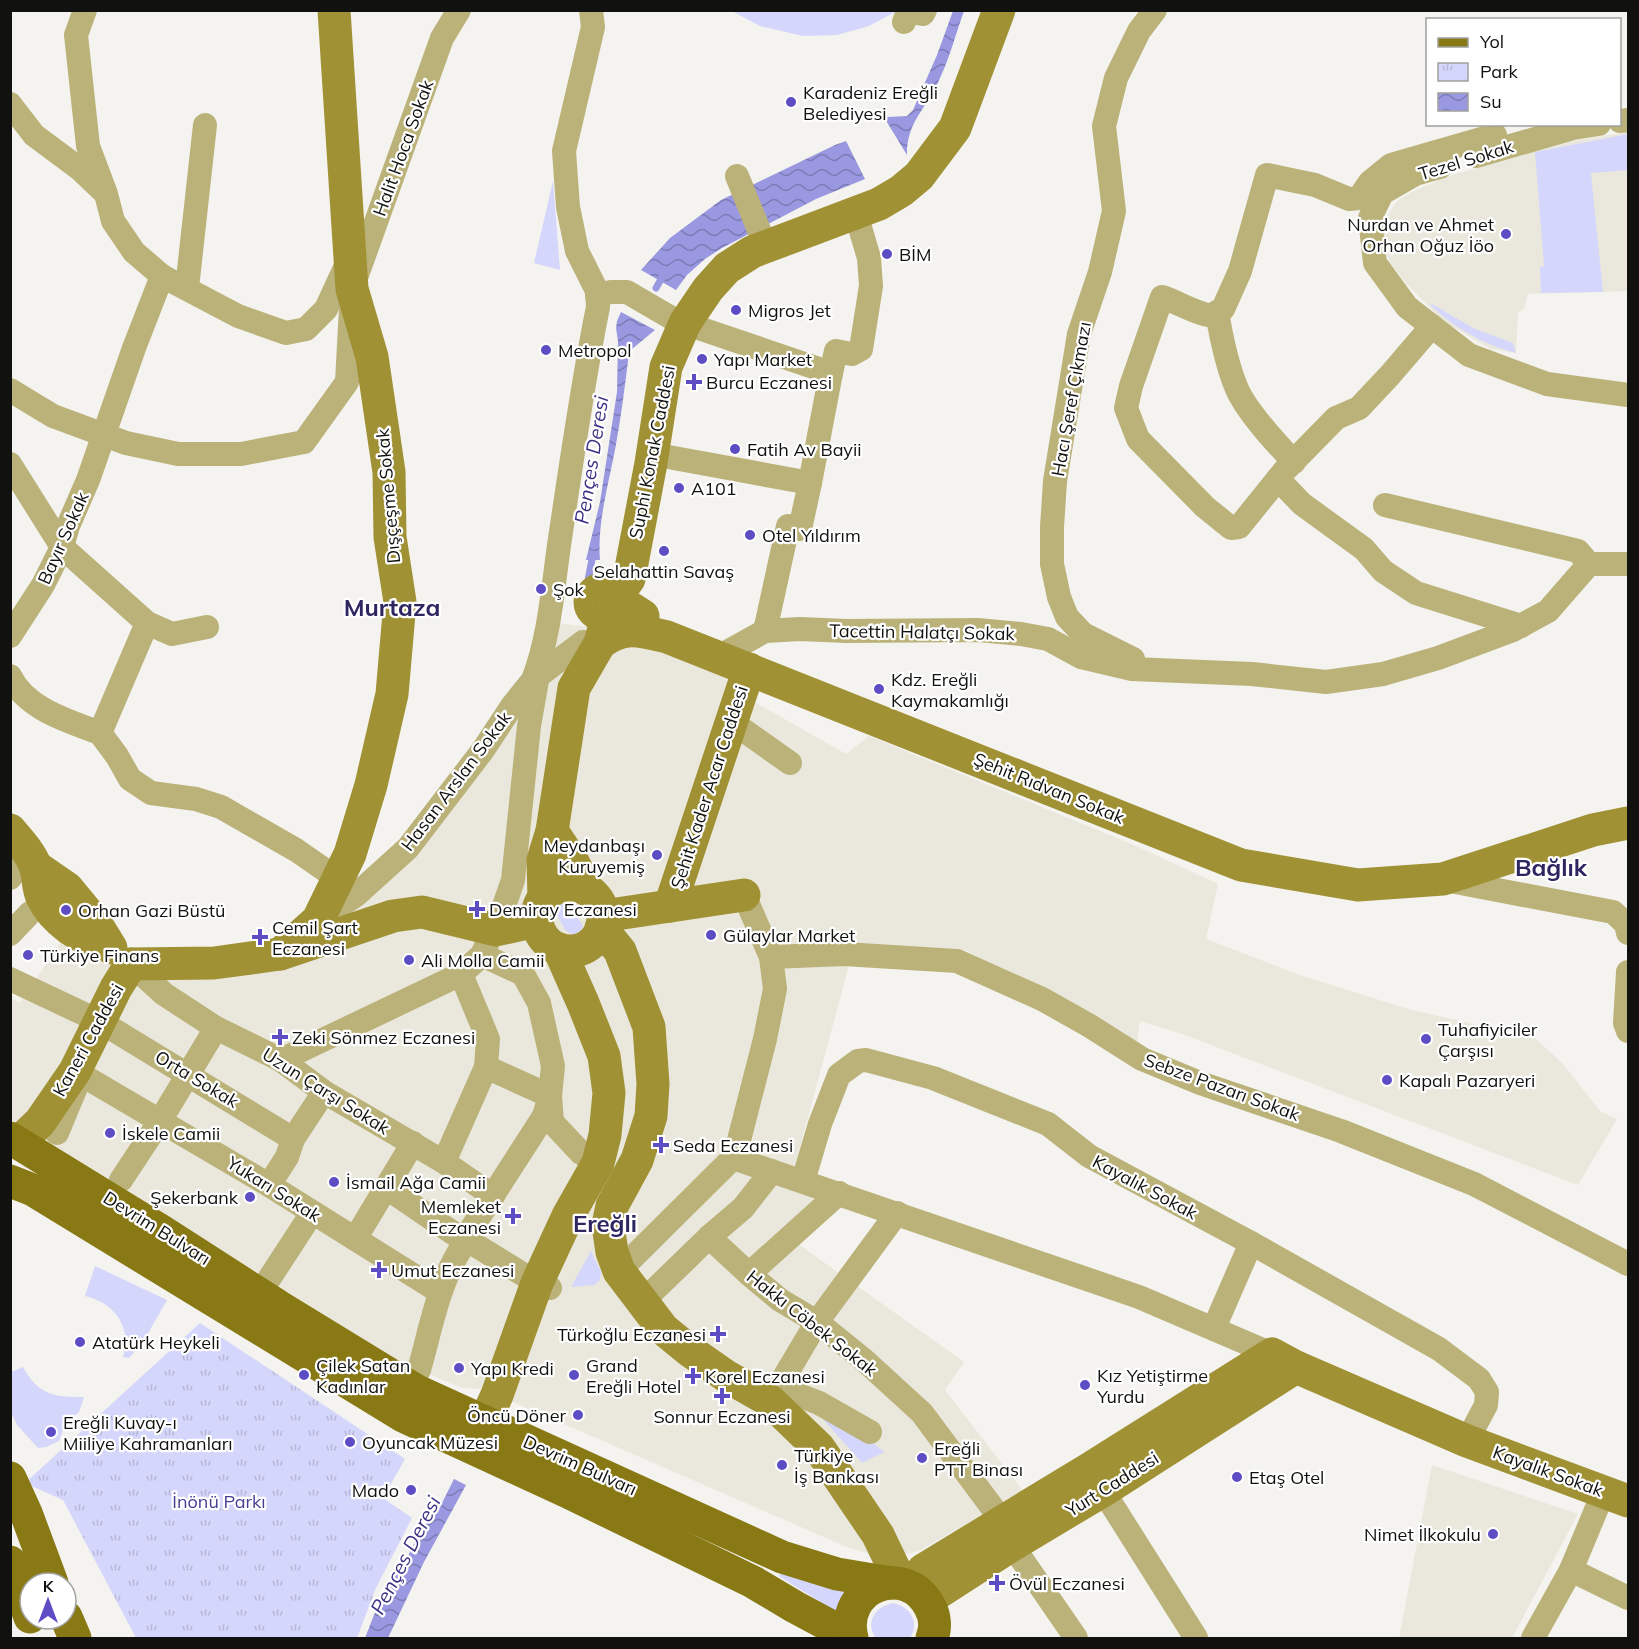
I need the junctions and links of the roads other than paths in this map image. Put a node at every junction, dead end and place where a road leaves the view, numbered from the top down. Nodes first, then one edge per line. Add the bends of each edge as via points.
1 (85, 10) edge
2 (334, 10) edge
3 (459, 10) edge
4 (591, 10) edge
5 (925, 10) edge
6 (999, 10) edge
7 (1155, 10) edge
8 (904, 22) dead end
9 (10, 104) edge
10 (205, 125) dead end
11 (1586, 126) edge
12 (1495, 135) dead end
13 (737, 176) dead end
14 (106, 194) junction
15 (856, 214) junction
16 (761, 235) dead end
17 (351, 273) junction
18 (162, 276) junction
19 (187, 288) junction
20 (597, 295) junction
21 (1217, 312) junction
22 (685, 323) junction
23 (1432, 326) junction
24 (831, 373) junction
25 (10, 390) edge
26 (1629, 395) edge
27 (104, 434) junction
28 (652, 454) junction
29 (10, 464) edge
30 (1286, 471) junction
31 (810, 483) junction
32 (1385, 505) dead end
33 (62, 547) junction
34 (1589, 564) junction
35 (1629, 564) edge
36 (609, 611) junction
37 (549, 617) junction
38 (147, 623) junction
39 (1521, 626) junction
40 (207, 627) dead end
41 (765, 631) junction
42 (10, 636) edge
43 (718, 657) junction
44 (748, 669) junction
45 (1163, 672) junction
46 (10, 676) edge
47 (536, 677) junction
48 (732, 722) junction
49 (100, 733) junction
50 (790, 763) dead end
51 (1629, 823) edge
52 (10, 830) edge
53 (552, 831) junction
54 (23, 868) edge
55 (338, 879) junction
56 (1443, 879) junction
57 (744, 895) joint
58 (670, 906) junction
59 (541, 909) junction
60 (30, 913) dead end
61 (596, 919) junction
62 (318, 920) junction
63 (493, 930) junction
64 (1629, 933) edge
65 (10, 934) edge
66 (559, 949) junction
67 (280, 954) junction
68 (119, 955) junction
69 (771, 957) junction
70 (1629, 972) edge
71 (461, 974) junction
72 (10, 978) edge
73 (584, 1002) junction
74 (99, 1021) junction
75 (216, 1028) junction
76 (1629, 1031) edge
77 (281, 1060) junction
78 (486, 1067) junction
79 (78, 1073) junction
80 (189, 1073) junction
81 (324, 1092) junction
82 (550, 1096) junction
83 (160, 1121) junction
84 (57, 1133) dead end
85 (294, 1139) junction
86 (15, 1140) edge
87 (413, 1143) junction
88 (736, 1155) junction
89 (444, 1162) junction
90 (598, 1163) junction
91 (772, 1171) junction
92 (121, 1180) dead end
93 (10, 1181) edge
94 (803, 1182) junction
95 (269, 1185) junction
96 (387, 1188) junction
97 (839, 1193) junction
98 (493, 1196) junction
99 (312, 1213) junction
100 (897, 1213) junction
101 (710, 1237) junction
102 (355, 1239) junction
103 (465, 1240) junction
104 (1251, 1243) junction
105 (1629, 1264) edge
106 (619, 1271) junction
107 (748, 1274) junction
108 (269, 1279) dead end
109 (543, 1286) junction
110 (440, 1292) junction
111 (642, 1302) junction
112 (817, 1322) junction
113 (1214, 1328) junction
114 (1284, 1360) junction
115 (420, 1370) dead end
116 (774, 1394) junction
117 (484, 1423) junction
118 (870, 1432) dead end
119 (1467, 1441) junction
120 (10, 1478) edge
121 (1096, 1480) junction
122 (1616, 1496) edge
123 (1008, 1533) junction
124 (10, 1562) edge
125 (1571, 1570) junction
126 (48, 1571) edge
127 (18, 1584) edge
128 (1629, 1598) edge
129 (921, 1608) edge
130 (852, 1638) edge
131 (1076, 1638) edge
132 (1196, 1638) edge
133 (1533, 1638) edge

1 - 14 street via 76,35 82,101 88,146
2 - 17 street, Dışçeşme Sokak
3 - 17 street, Halit Hoca Sokak via 442,38
4 - 20 street, Hasan Arslan Sokak via 593,27 564,151 568,207 577,251
5 - 8 street via 923,14 908,11
6 - 15 street, Suphi Konak Caddesi via 955,128 919,176 901,191
7 - 45 street, Hacı Şeref Çıkmazı via 1116,78 1104,126 1114,211 1100,272 1079,334 1055,482 1052,564 1067,617 1083,634
9 - 14 street via 34,135
10 - 19 street
11 - 23 street, Tezel Sokak via 1415,174 1382,193 1370,218 1375,263 1407,307
12 - 21 street via 1391,165 1370,182 1359,198 1349,199 1316,185 1267,175 1240,271 1223,309
13 - 16 street
14 - 18 street via 113,221 134,252
15 - 22 street, Suphi Konak Caddesi via 752,252 727,268
15 - 24 street via 869,258 871,286 861,349 852,354 836,351
17 - 19 street via 326,309 306,329 286,333 238,316
17 - 27 street via 347,382 304,442 241,454 178,454
17 - 55 street, Dışçeşme Sokak via 372,357 389,472 390,537 400,602 392,694 371,785 350,854
18 - 19 street
18 - 27 street, Bayır Sokak
20 - 22 street via 627,292
20 - 37 street, Hasan Arslan Sokak
21 - 30 street via 1237,389 1278,445
21 - 30 street via 1212,316 1199,313 1162,297 1126,408 1137,439 1231,528 1239,527
22 - 24 street
22 - 28 street, Suphi Konak Caddesi via 666,367
23 - 26 street, Tezel Sokak via 1469,355 1547,384
23 - 30 street via 1359,408 1336,418
24 - 31 street
25 - 27 street via 53,416
27 - 33 street, Bayır Sokak
28 - 31 street
28 - 36 street, Suphi Konak Caddesi
29 - 33 street
30 - 39 street via 1302,504 1416,593
31 - 41 street via 800,529 788,526
32 - 34 street via 1578,551
33 - 38 street
33 - 42 street, Bayır Sokak
34 - 35 street
34 - 39 street, Tacettin Halatçı Sokak via 1548,611
36 - 37 street via 553,632
36 - 43 street, Şehit Rıdvan Sokak
36 - 47 street, Hasan Arslan Sokak
36 - 53 street, Suphi Konak Caddesi via 574,688
37 - 47 street, Hasan Arslan Sokak
38 - 40 street via 172,634
38 - 49 street
39 - 45 street, Tacettin Halatçı Sokak via 1383,674 1326,682 1252,674
41 - 43 street, Tacettin Halatçı Sokak
41 - 45 street, Tacettin Halatçı Sokak via 938,629 1020,634 1048,639 1081,657
43 - 44 street, Şehit Rıdvan Sokak
44 - 48 street, Şehit Kader Acar Caddesi
44 - 56 street, Şehit Rıdvan Sokak via 1241,865 1358,885
46 - 49 street via 43,709
47 - 62 street, Hasan Arslan Sokak via 408,848 356,895
47 - 63 street, Hasan Arslan Sokak via 513,880
48 - 50 street
48 - 58 street, Şehit Kader Acar Caddesi
49 - 55 street via 130,779 151,793 196,798 220,807
51 - 56 street, Şehit Rıdvan Sokak via 1593,830
52 - 54 street
53 - 59 street, Suphi Konak Caddesi via 543,860
53 - 61 street via 574,864
54 - 68 street via 68,888
55 - 62 street, Dışçeşme Sokak
56 - 64 street via 1612,912 1626,924
57 - 58 street
57 - 69 street
58 - 61 street
59 - 61 street via 552,891 570,885
59 - 63 street
59 - 66 street via 544,938
60 - 65 street
61 - 66 street via 577,950
61 - 73 street
61 - 106 street via 620,951 649,1027 653,1084 651,1116 637,1161 612,1206 608,1225
62 - 67 street, Dışçeşme Sokak
63 - 67 street via 422,912 393,916
63 - 71 street
63 - 82 street via 539,1002 553,1066
66 - 73 street
67 - 68 street via 214,963
68 - 74 street, Kaneri Caddesi
68 - 75 street, Uzun Çarşı Sokak via 165,994
69 - 88 street via 775,989
69 - 105 street, Sebze Pazarı Sokak via 844,954 957,961 1042,999 1142,1059 1474,1184
70 - 76 street via 1625,1023
71 - 77 street
71 - 78 street via 488,1039
72 - 74 street, Orta Sokak
73 - 90 street via 604,1056 609,1094
74 - 79 street, Kaneri Caddesi
74 - 80 street, Orta Sokak
75 - 77 street, Uzun Çarşı Sokak
75 - 80 street
77 - 81 street, Uzun Çarşı Sokak
78 - 82 street
78 - 89 street
79 - 83 street, Yukarı Sokak
79 - 84 street
79 - 86 street, Kaneri Caddesi via 40,1122
80 - 83 street
80 - 85 street, Orta Sokak
81 - 85 street
81 - 87 street, Uzun Çarşı Sokak
82 - 90 street via 552,1122 581,1153
82 - 98 street via 544,1116
83 - 92 street
83 - 95 street, Yukarı Sokak
85 - 95 street
86 - 117 main road, Devrim Bulvarı via 417,1391
87 - 89 street, Uzun Çarşı Sokak
87 - 96 street
88 - 91 street, Kayalık Sokak via 741,1161
88 - 106 street
89 - 98 street, Uzun Çarşı Sokak
90 - 109 street via 568,1216
91 - 94 street, Kayalık Sokak
91 - 101 street via 743,1208
93 - 130 main road, Devrim Bulvarı via 33,1190 403,1416 743,1577
94 - 97 street, Kayalık Sokak
94 - 104 street, Kayalık Sokak via 839,1075 858,1061 866,1060 933,1077 1048,1124 1089,1156
95 - 99 street, Yukarı Sokak
96 - 102 street
96 - 103 street
97 - 100 street, Kayalık Sokak
97 - 107 street
98 - 103 street
99 - 102 street, Yukarı Sokak
99 - 108 street
100 - 112 street
100 - 113 street, Kayalık Sokak via 1139,1297
101 - 107 street, Hakkı Cöbek Sokak
101 - 111 street
102 - 110 street, Yukarı Sokak
103 - 109 street
103 - 110 street
104 - 113 street
104 - 119 street, Kayalık Sokak via 1439,1349 1479,1379 1486,1392 1486,1405
106 - 111 street
107 - 112 street, Hakkı Cöbek Sokak via 780,1300
109 - 117 street
110 - 115 street
111 - 116 street via 663,1329 690,1352 726,1376
112 - 116 street
112 - 123 street, Hakkı Cöbek Sokak via 922,1413
113 - 114 street, Kayalık Sokak
114 - 119 street, Kayalık Sokak
114 - 121 street, Yurt Caddesi
116 - 118 street via 819,1403
116 - 129 street via 819,1448
117 - 129 main road, Devrim Bulvarı via 782,1557
119 - 122 street, Kayalık Sokak
120 - 126 main road
121 - 123 street, Yurt Caddesi
121 - 132 street
122 - 125 street
123 - 129 street, Yurt Caddesi
123 - 131 street, Hakkı Cöbek Sokak
124 - 127 main road
125 - 128 street
125 - 133 street
129 - 130 main road via 878,1585 867,1591 852,1611

